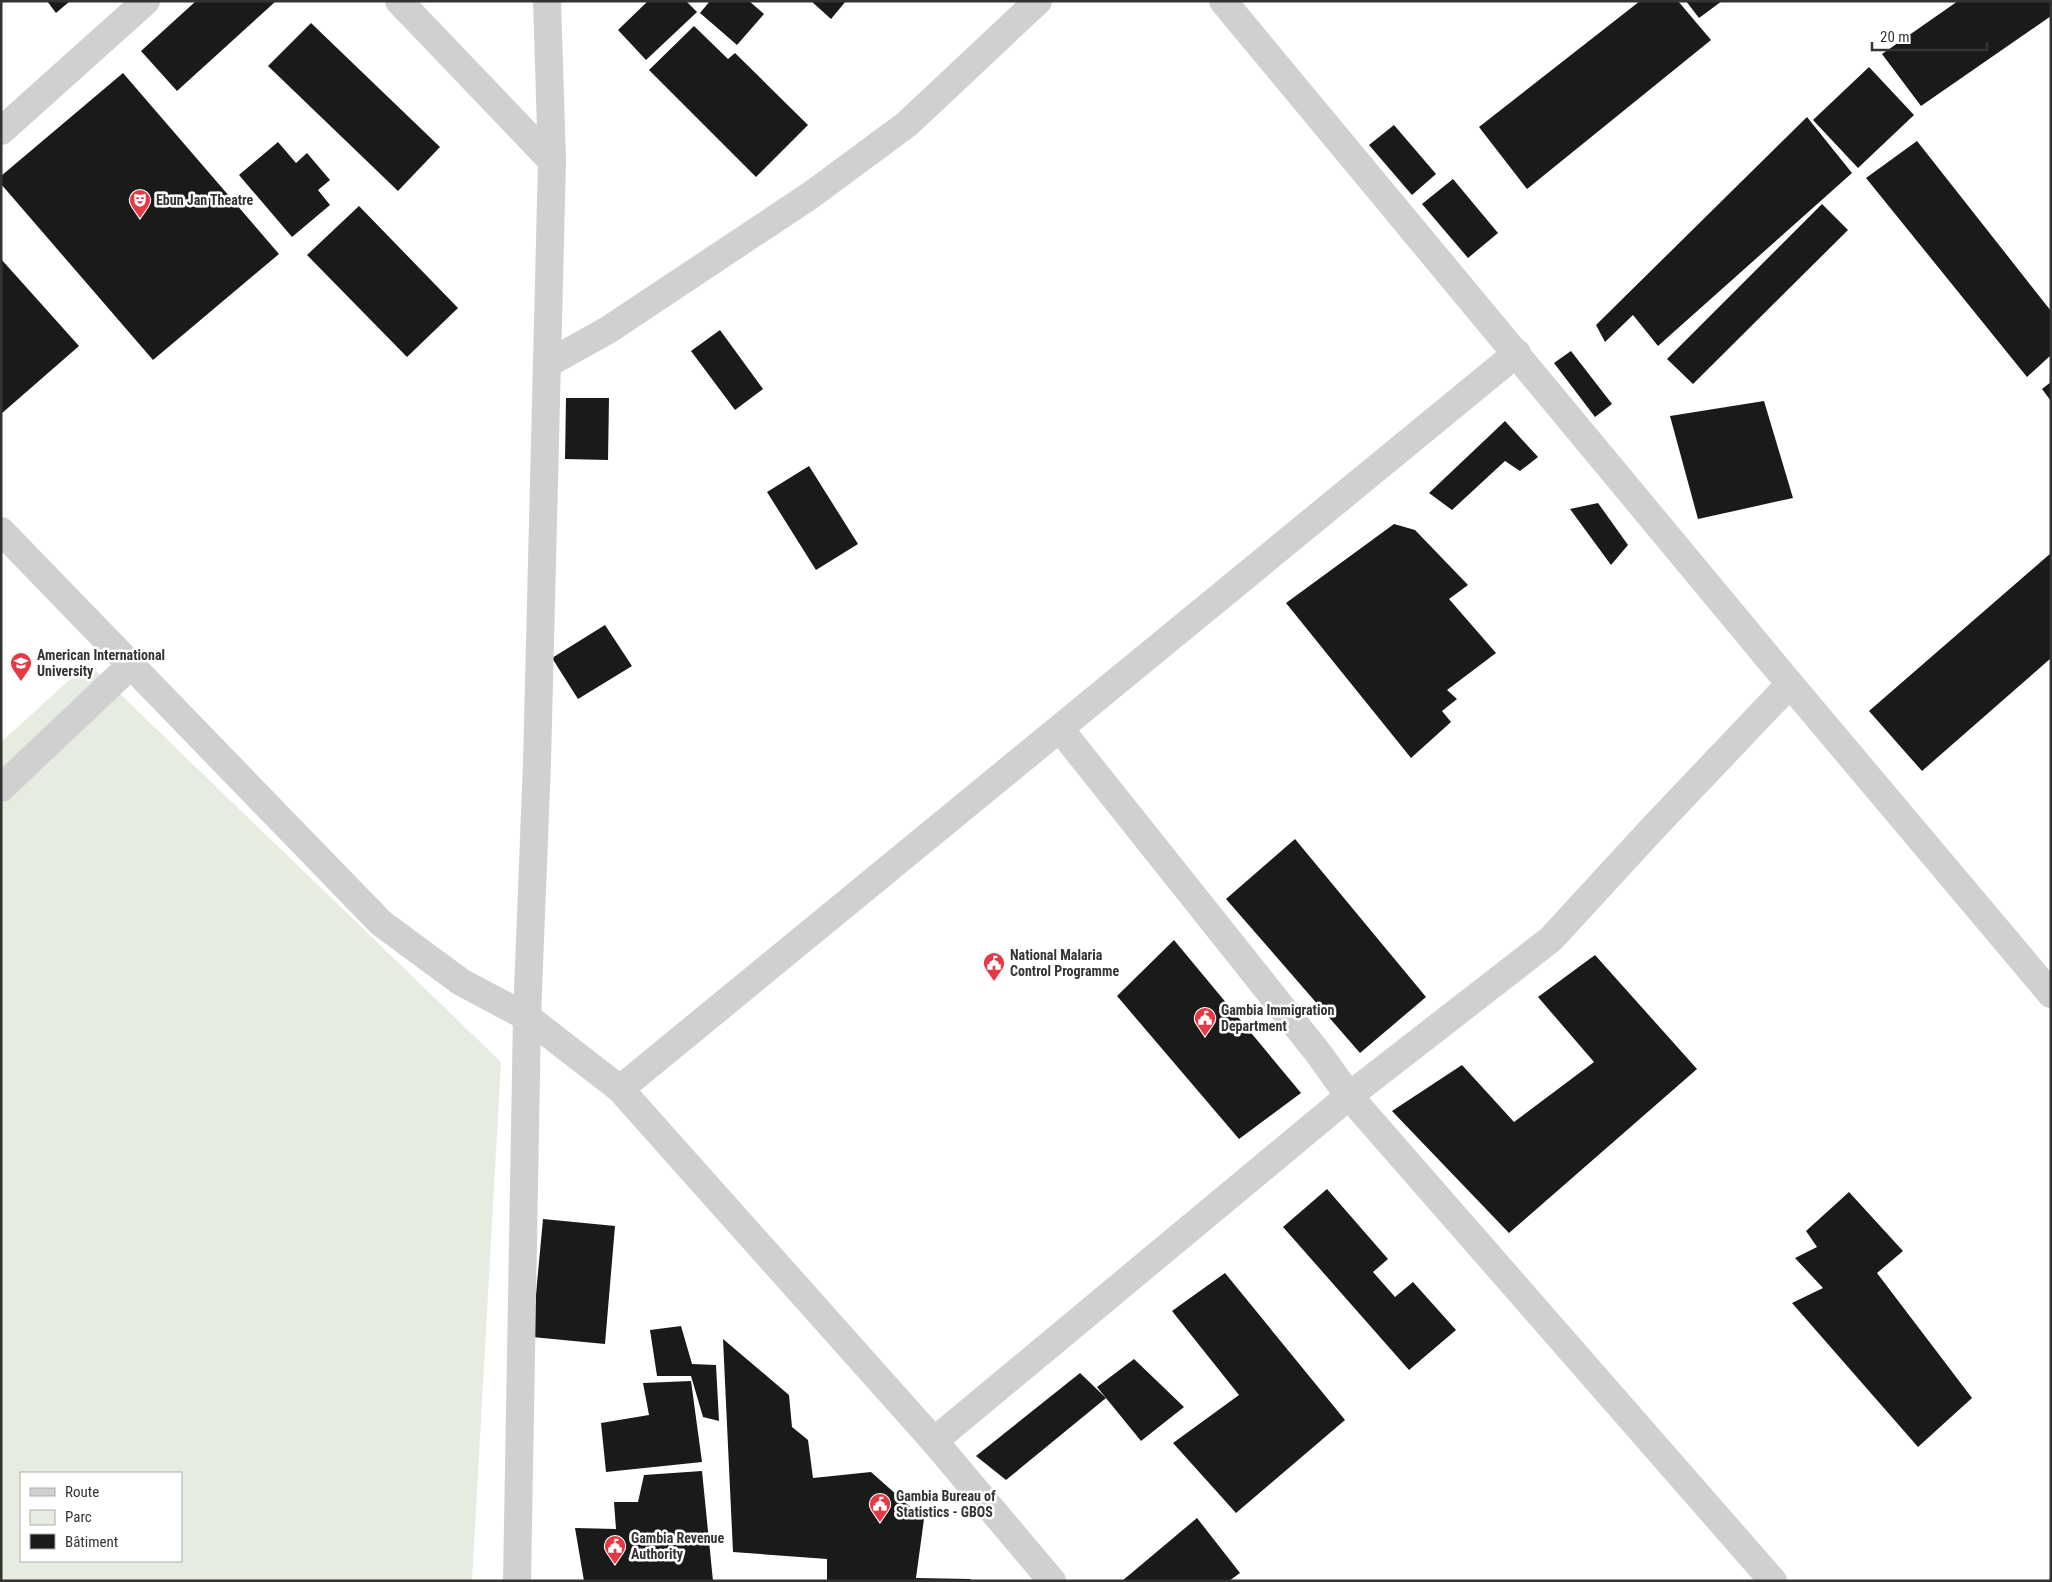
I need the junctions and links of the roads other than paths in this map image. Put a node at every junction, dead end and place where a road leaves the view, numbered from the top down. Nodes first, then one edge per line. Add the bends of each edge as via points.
1 (146, 1) edge
2 (399, 1) edge
3 (547, 1) edge
4 (1038, 1) edge
5 (1223, 1) edge
6 (1, 131) edge
7 (552, 161) junction
8 (1516, 353) junction
9 (547, 364) junction
10 (1, 531) edge
11 (131, 665) junction
12 (1790, 684) junction
13 (1060, 729) junction
14 (1, 788) edge
15 (2051, 994) edge
16 (527, 1017) junction
17 (620, 1089) junction
18 (1349, 1096) junction
19 (934, 1441) junction
20 (517, 1581) edge
21 (1052, 1581) edge
22 (1773, 1581) edge

1 - 6 street
2 - 7 street
3 - 7 street
4 - 9 street via 907,124 811,195 616,325
5 - 8 street
7 - 9 street
8 - 12 street
8 - 13 street
9 - 16 street via 538,762
10 - 11 street
11 - 14 street
11 - 16 street via 381,924 461,982
12 - 15 street
12 - 18 street via 1551,939
13 - 17 street
13 - 18 street
16 - 17 street
16 - 20 street
17 - 19 street
18 - 19 street
18 - 22 street
19 - 21 street

